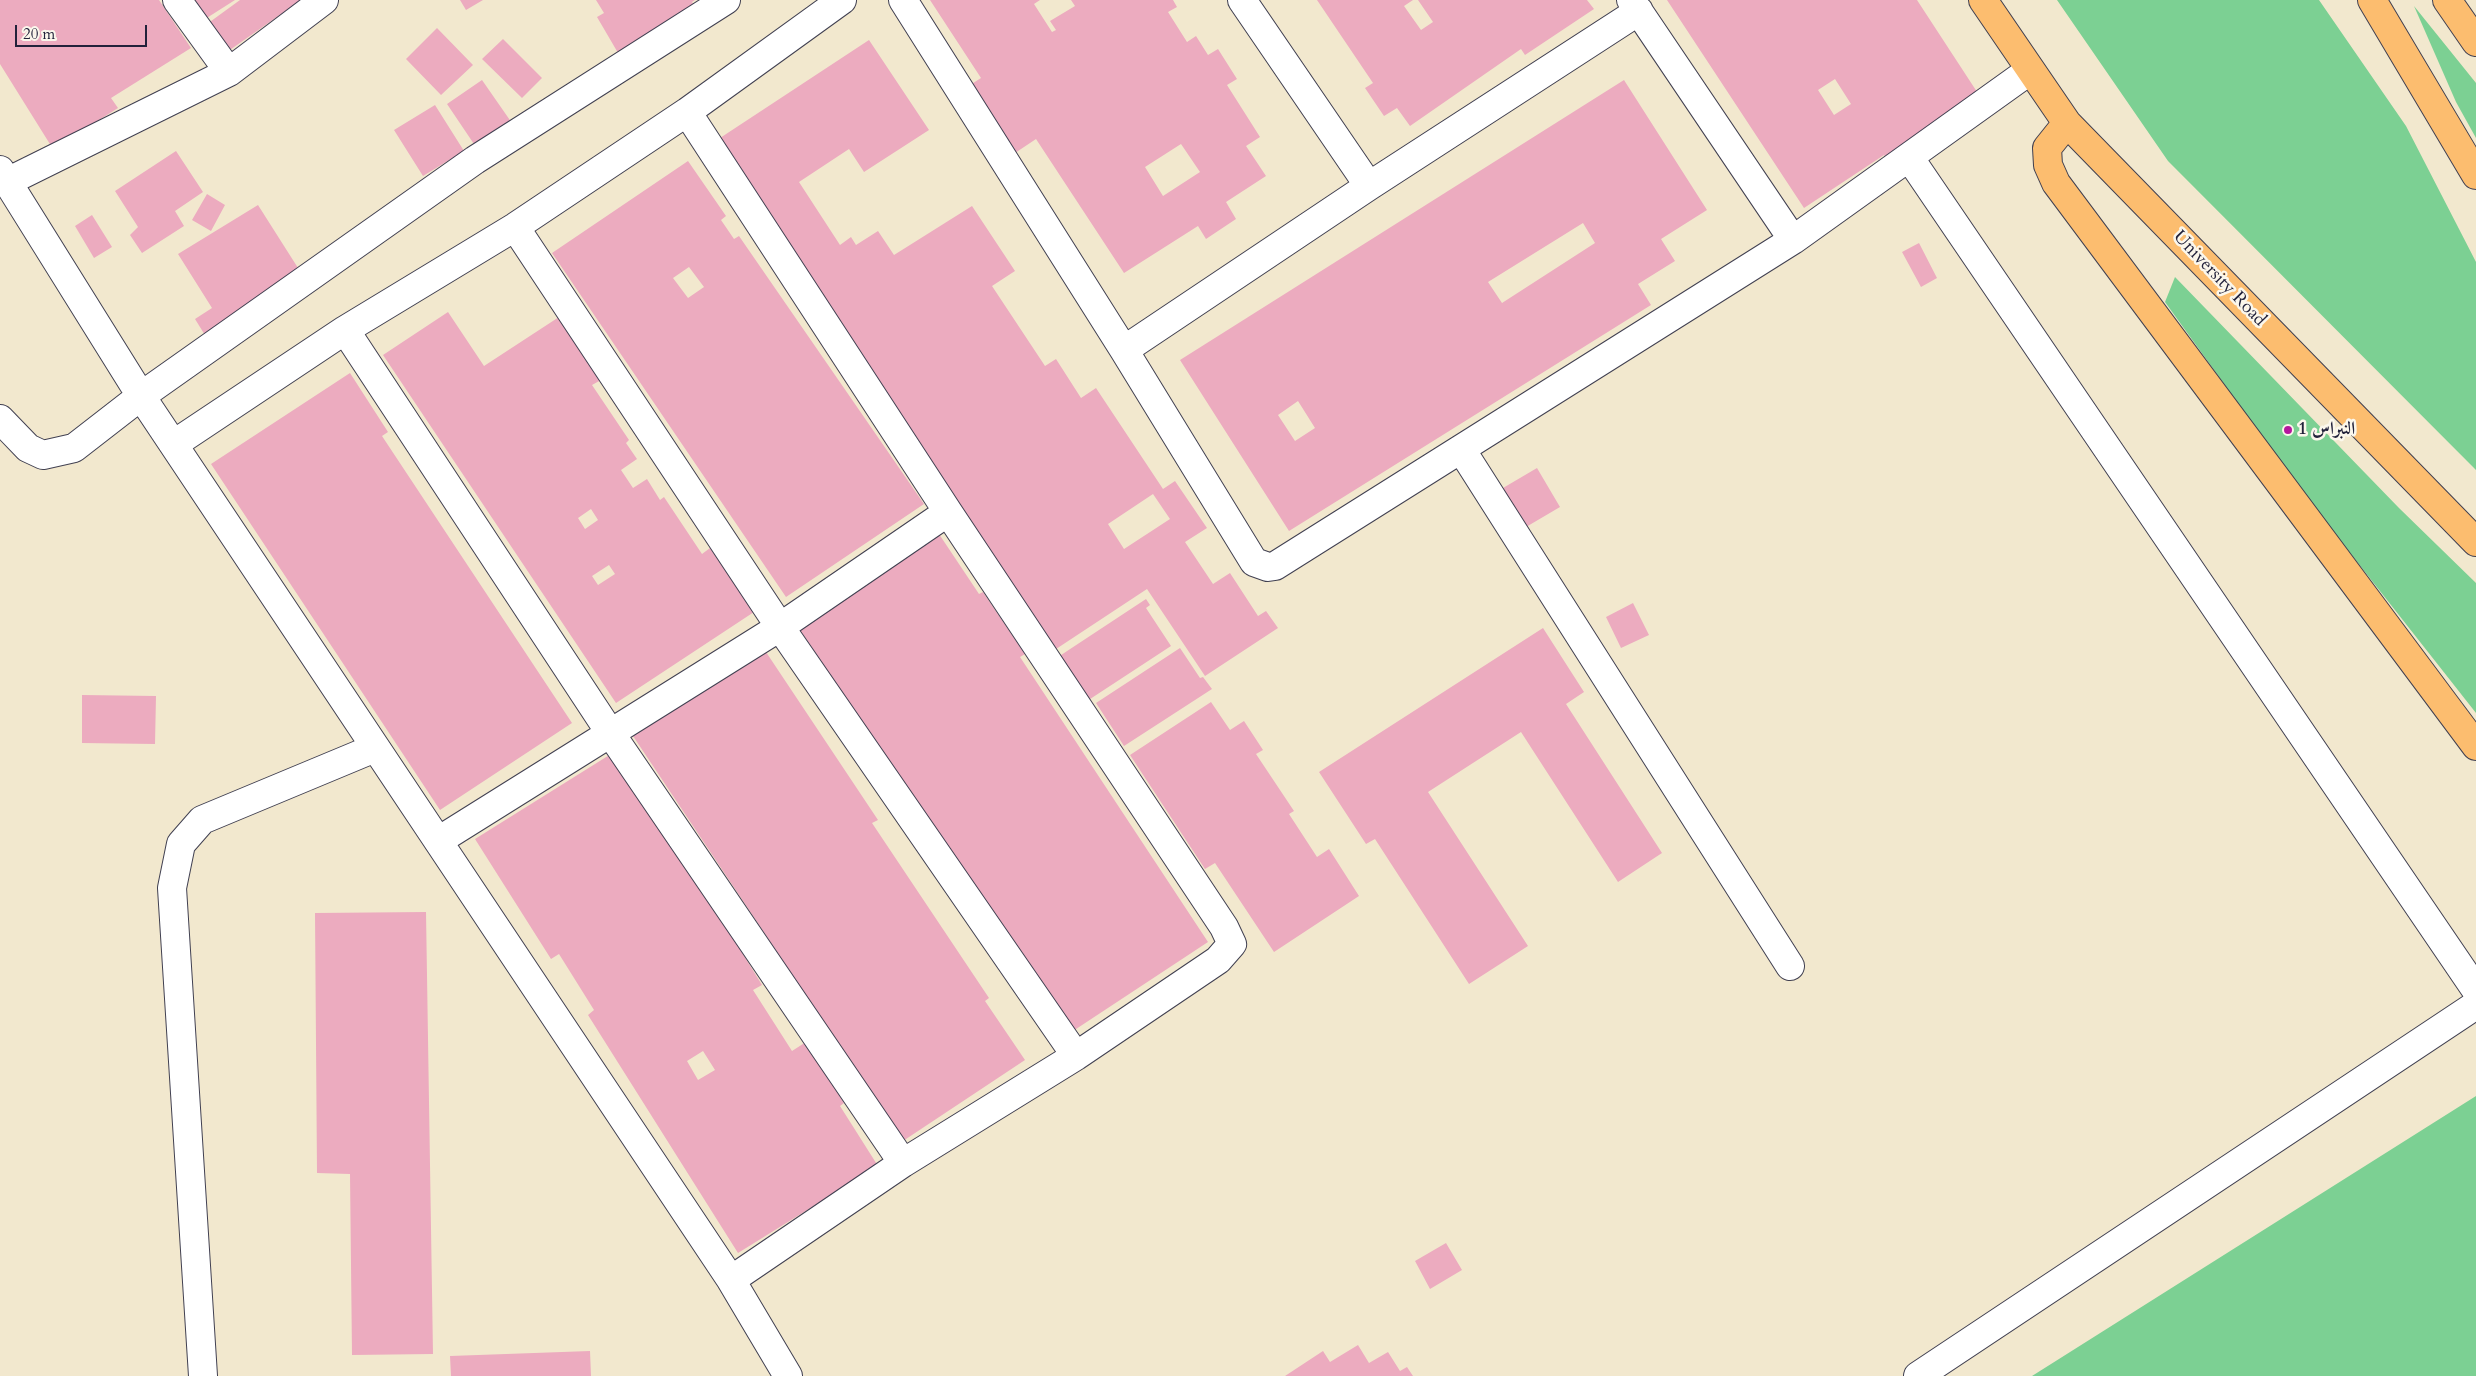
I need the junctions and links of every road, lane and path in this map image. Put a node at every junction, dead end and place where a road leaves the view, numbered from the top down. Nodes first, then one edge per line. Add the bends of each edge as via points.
1 (177, 0) edge
2 (324, 0) edge
3 (726, 0) edge
4 (842, 0) edge
5 (903, 0) edge
6 (1242, 0) edge
7 (1983, 0) edge
8 (2372, 0) edge
9 (2447, 0) edge
10 (1635, 6) edge
11 (2476, 42) edge
12 (2029, 71) junction
13 (229, 72) junction
14 (687, 112) junction
15 (2067, 123) junction
16 (1909, 157) junction
17 (2476, 175) edge
18 (4, 176) edge
19 (1369, 186) junction
20 (515, 227) junction
21 (1793, 240) junction
22 (345, 330) junction
23 (1124, 350) junction
24 (141, 396) junction
25 (0, 418) edge
26 (174, 444) junction
27 (1461, 449) junction
28 (948, 512) junction
29 (2476, 542) edge
30 (780, 627) junction
31 (611, 734) junction
32 (2476, 746) edge
33 (375, 748) junction
34 (438, 841) junction
35 (1790, 966) dead end
36 (2476, 990) edge
37 (2476, 1005) edge
38 (1076, 1056) junction
39 (903, 1163) junction
40 (731, 1280) junction
41 (204, 1376) edge
42 (788, 1376) edge
43 (1918, 1376) edge

1 - 13 street
2 - 13 street
3 - 24 street via 475,160
4 - 14 street
5 - 23 street
6 - 19 street
7 - 12 highway, University Road
8 - 17 highway
9 - 11 highway
10 - 19 street
10 - 21 street
12 - 15 highway, University Road
12 - 16 street
13 - 18 street
14 - 20 street
14 - 28 street
15 - 29 highway, University Road
15 - 32 highway via 2047,148 2048,165 2056,183
16 - 21 street
16 - 36 street
18 - 24 street
19 - 23 street
20 - 22 street
20 - 30 street
21 - 27 street
22 - 26 street
22 - 31 street
23 - 27 street via 1254,562 1260,566 1275,566
24 - 25 street via 74,448 43,455 28,448
24 - 26 street
26 - 33 street
27 - 35 street
28 - 30 street
28 - 38 street via 1224,927 1232,944 1218,960
30 - 31 street
30 - 38 street
31 - 34 street
31 - 39 street
33 - 34 street
33 - 41 street via 202,820 181,844 172,888
34 - 40 street
37 - 43 street
38 - 39 street
39 - 40 street
40 - 42 street

